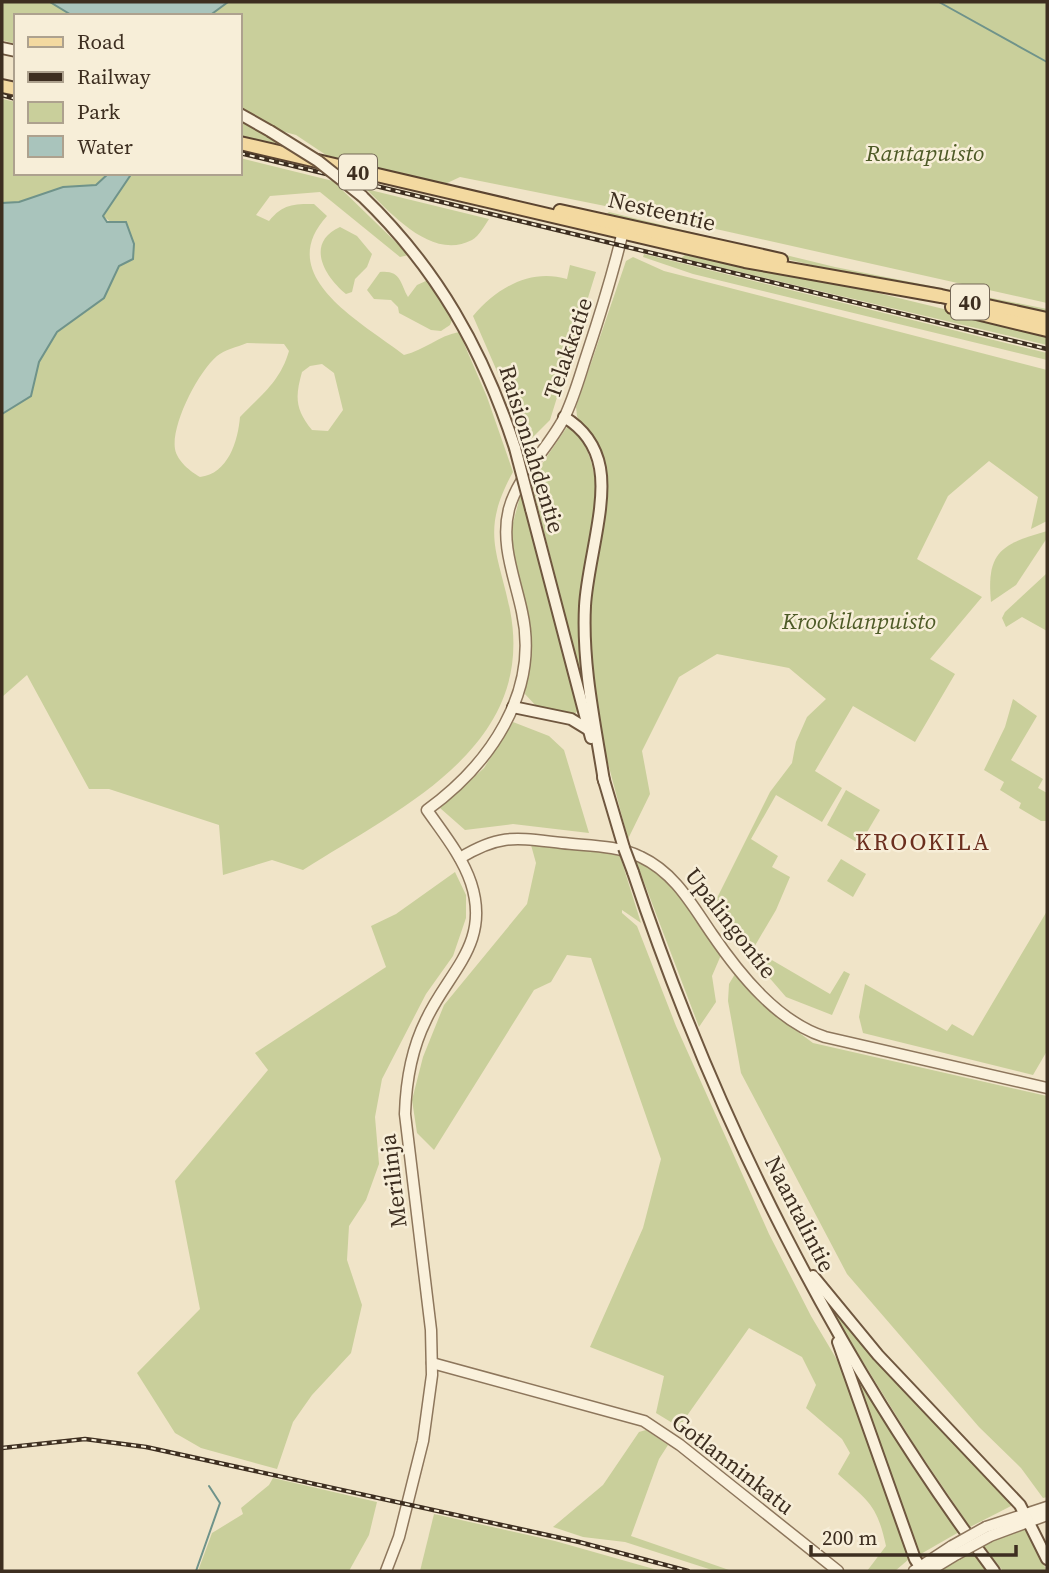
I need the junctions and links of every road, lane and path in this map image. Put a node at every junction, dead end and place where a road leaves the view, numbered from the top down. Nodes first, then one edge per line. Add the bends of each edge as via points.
1 (242, 115) edge
2 (242, 143) edge
3 (624, 229) junction
4 (893, 289) junction
5 (1047, 320) edge
6 (1047, 330) edge
7 (564, 417) junction
8 (513, 707) junction
9 (589, 730) junction
10 (604, 781) junction
11 (427, 810) joint
12 (624, 848) joint
13 (460, 858) junction
14 (1047, 1088) edge
15 (796, 1254) junction
16 (829, 1316) junction
17 (432, 1363) junction
18 (1047, 1507) edge
19 (1047, 1515) edge
20 (1026, 1517) junction
21 (1047, 1559) edge
22 (921, 1570) edge
23 (386, 1571) edge
24 (838, 1571) edge
25 (994, 1571) edge

1 - 9 main road, Raisionlahdentie, bridge via 328,168 362,196 439,283 483,361 515,448
2 - 3 main road, Nesteentie / 40
3 - 4 main road, Nesteentie / 40
3 - 7 street, Telakkatie via 599,320
4 - 5 main road, Nesteentie / 40
4 - 6 main road, Nesteentie / 40
7 - 8 street, Telakkatie via 516,493 506,523 507,550 525,631 522,678
7 - 10 main road via 582,430 600,470 585,645
8 - 9 main road via 572,719
8 - 11 street, Telakkatie via 480,764
9 - 10 main road, Raisionlahdentie
10 - 12 main road, Raisionlahdentie
11 - 13 street, Merilinja
12 - 15 main road, Naantalintie, bridge via 660,953 715,1086
13 - 14 street, Upalingontie via 491,841 508,838 633,853 668,875 728,957 772,1004 804,1029
13 - 17 street, Merilinja via 474,897 473,937 462,966 420,1031 405,1097
15 - 16 main road, Naantalintie
15 - 20 main road via 859,1334 1005,1488
16 - 22 main road
16 - 25 main road, Naantalintie via 890,1418
17 - 23 street, Merilinja via 425,1432
17 - 24 street, Gotlanninkatu via 644,1421
18 - 20 street
19 - 20 street
20 - 21 main road
20 - 22 street, bridge via 988,1532

